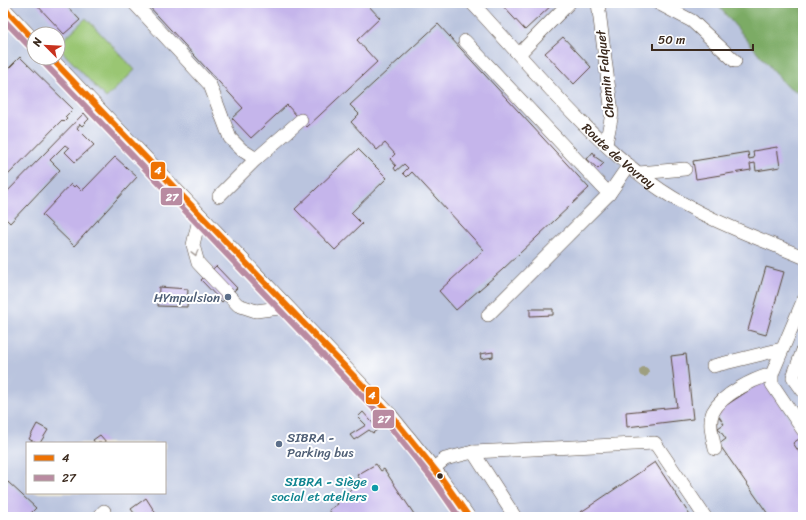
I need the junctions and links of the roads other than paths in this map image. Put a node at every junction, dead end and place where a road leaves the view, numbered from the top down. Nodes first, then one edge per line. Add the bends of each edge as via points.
1 (134, 3) edge
2 (472, 3) edge
3 (569, 3) edge
4 (598, 3) edge
5 (658, 3) edge
6 (3, 7) edge
7 (26, 31) edge
8 (465, 41) dead end
9 (519, 54) junction
10 (735, 61) dead end
11 (59, 66) edge
12 (301, 120) dead end
13 (606, 144) junction
14 (256, 159) junction
15 (634, 169) junction
16 (685, 169) dead end
17 (609, 194) junction
18 (219, 196) dead end
19 (200, 215) junction
20 (803, 257) edge
21 (803, 301) edge
22 (287, 307) junction
23 (488, 315) dead end
24 (782, 349) junction
25 (803, 350) edge
26 (713, 366) dead end
27 (772, 374) junction
28 (803, 391) edge
29 (803, 430) edge
30 (715, 449) dead end
31 (473, 452) junction
32 (434, 468) junction
33 (470, 517) edge
34 (515, 517) edge
35 (705, 517) edge

1 - 14 street via 210,85 230,138
2 - 9 street, Route de Vovray
3 - 9 street
4 - 13 street, Chemin Falquet via 612,114
5 - 10 street via 692,21
6 - 7 street
8 - 17 street
9 - 13 street, Route de Vovray
11 - 19 street
12 - 14 street
13 - 15 street, Route de Vovray
14 - 18 street
15 - 16 street
15 - 17 street
15 - 20 street, Route de Vovray via 662,190 708,216
17 - 23 street
19 - 22 street
19 -> 22 street via 193,245 198,263 238,304 256,311
21 - 24 street
22 - 32 street via 390,414
24 - 26 street
24 - 27 street
25 - 28 street via 793,377
27 - 29 street via 772,384
27 - 30 street via 743,386 718,406 713,413 711,425
31 - 32 street via 445,459
31 - 34 street
31 - 35 street via 655,443
32 - 33 street

